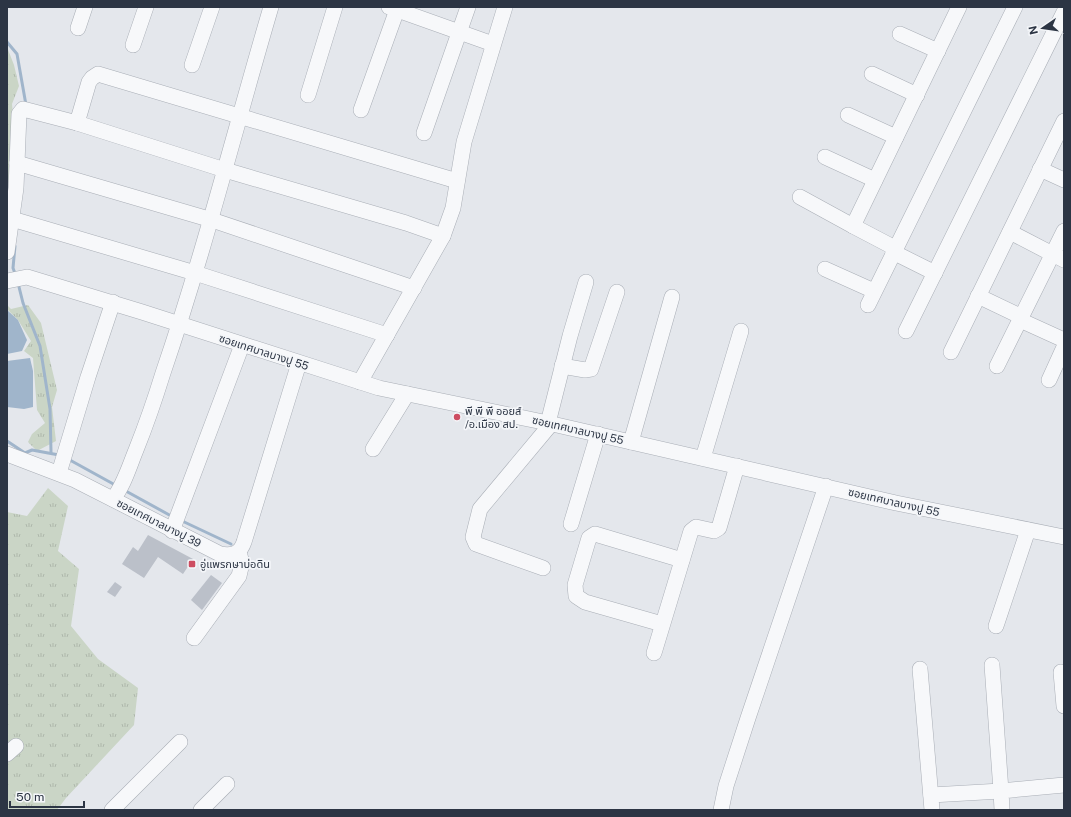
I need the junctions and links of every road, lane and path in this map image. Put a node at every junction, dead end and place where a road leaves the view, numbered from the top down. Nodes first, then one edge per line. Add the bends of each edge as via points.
1 (84, 7) edge
2 (146, 7) edge
3 (212, 7) edge
4 (271, 7) edge
5 (335, 7) edge
6 (468, 7) edge
7 (505, 7) edge
8 (1015, 7) edge
9 (394, 8) edge
10 (957, 8) edge
11 (1064, 12) edge
12 (78, 28) dead end
13 (459, 32) junction
14 (900, 34) dead end
15 (493, 44) junction
16 (133, 45) dead end
17 (938, 51) junction
18 (192, 65) dead end
19 (872, 74) dead end
20 (308, 95) dead end
21 (916, 95) junction
22 (361, 110) dead end
23 (848, 115) dead end
24 (240, 116) junction
25 (1064, 121) edge
26 (77, 123) junction
27 (424, 133) dead end
28 (896, 137) junction
29 (825, 157) dead end
30 (21, 164) junction
31 (1040, 169) junction
32 (226, 170) junction
33 (875, 180) junction
34 (1064, 180) edge
35 (456, 181) junction
36 (800, 197) dead end
37 (212, 220) junction
38 (17, 221) junction
39 (853, 226) junction
40 (1064, 231) edge
41 (1010, 232) junction
42 (443, 236) junction
43 (894, 250) junction
44 (7, 252) edge
45 (1058, 257) edge
46 (825, 269) dead end
47 (935, 273) junction
48 (195, 274) junction
49 (13, 279) edge
50 (586, 282) dead end
51 (414, 288) junction
52 (874, 291) junction
53 (617, 292) dead end
54 (978, 296) junction
55 (672, 297) dead end
56 (113, 302) junction
57 (868, 305) dead end
58 (1021, 318) junction
59 (180, 324) junction
60 (741, 331) dead end
61 (906, 331) dead end
62 (387, 336) junction
63 (1064, 340) edge
64 (242, 345) junction
65 (1064, 347) edge
66 (950, 352) dead end
67 (299, 363) junction
68 (562, 366) junction
69 (997, 366) dead end
70 (1049, 380) dead end
71 (360, 382) junction
72 (407, 394) junction
73 (549, 423) junction
74 (598, 434) junction
75 (631, 442) junction
76 (373, 449) dead end
77 (7, 454) edge
78 (703, 458) junction
79 (737, 466) junction
80 (60, 468) junction
81 (826, 486) junction
82 (118, 492) junction
83 (175, 523) junction
84 (571, 524) dead end
85 (1028, 530) junction
86 (1064, 537) edge
87 (239, 552) junction
88 (682, 560) junction
89 (543, 568) dead end
90 (662, 624) junction
91 (996, 626) dead end
92 (194, 638) dead end
93 (654, 653) dead end
94 (992, 665) dead end
95 (920, 669) dead end
96 (1061, 672) dead end
97 (1064, 706) edge
98 (180, 742) dead end
99 (227, 784) dead end
100 (1064, 785) edge
101 (1001, 791) junction
102 (931, 803) edge
103 (112, 810) edge
104 (201, 810) edge
105 (721, 810) edge
106 (1002, 810) edge

1 - 12 street
2 - 16 street
3 - 18 street
4 - 24 street
5 - 20 street
6 - 13 street
7 - 15 street
8 - 43 street
9 - 13 street
9 - 22 street
10 - 17 street
11 - 47 street
13 - 15 street
13 - 27 street
14 - 17 street
15 - 35 street via 464,142
17 - 21 street
19 - 21 street
21 - 28 street
23 - 28 street
24 - 26 street via 98,74 89,82
24 - 32 street
24 - 35 street
25 - 31 street
26 - 30 street via 26,110 18,114
26 - 32 street
28 - 33 street
29 - 33 street
30 - 37 street
30 - 38 street
31 - 34 street
31 - 41 street
32 - 37 street
32 - 42 street
33 - 39 street
35 - 42 street via 453,208
36 - 39 street
37 - 48 street
37 - 51 street
38 - 44 street
38 - 48 street
39 - 43 street
40 - 45 street
41 - 45 street
41 - 54 street
42 - 51 street
43 - 47 street
43 - 52 street
45 - 58 street
46 - 52 street
47 - 61 street
48 - 59 street
48 - 62 street
49 - 56 street, ซอยเทศบาลบางปู 55 via 27,277
50 - 68 street
51 - 62 street
52 - 57 street
53 - 68 street via 591,369
54 - 58 street
54 - 66 street
55 - 75 street
56 - 59 street, ซอยเทศบาลบางปู 55
56 - 80 street
58 - 63 street
58 - 69 street
59 - 64 street, ซอยเทศบาลบางปู 55
59 - 82 street via 149,417
60 - 78 street
62 - 71 street
64 - 67 street, ซอยเทศบาลบางปู 55
64 - 83 street
65 - 70 street
67 - 71 street, ซอยเทศบาลบางปู 55
67 - 87 street
68 - 73 street
71 - 72 street, ซอยเทศบาลบางปู 55
72 - 73 street, ซอยเทศบาลบางปู 55
72 - 76 street
73 - 74 street, ซอยเทศบาลบางปู 55
73 - 89 street via 480,509 473,537 476,544
74 - 75 street, ซอยเทศบาลบางปู 55
74 - 84 street
75 - 78 street, ซอยเทศบาลบางปู 55
77 - 80 street, ซอยเทศบาลบางปู 39
78 - 79 street, ซอยเทศบาลบางปู 55
79 - 81 street, ซอยเทศบาลบางปู 55
79 - 88 street via 719,528 714,531 696,527 691,531
80 - 82 street, ซอยเทศบาลบางปู 39
81 - 85 street, ซอยเทศบาลบางปู 55
81 - 105 street via 748,718
82 - 83 street, ซอยเทศบาลบางปู 39
83 - 87 street, ซอยเทศบาลบางปู 39 via 220,554
85 - 86 street, ซอยเทศบาลบางปู 55
85 - 91 street
87 - 92 street via 242,569 239,576
88 - 90 street
88 - 90 street via 595,534 589,538 577,578 576,596
90 - 93 street
94 - 101 street
95 - 102 street
96 - 97 street
98 - 103 street
99 - 104 street
100 - 101 street
101 - 102 street
101 - 106 street

